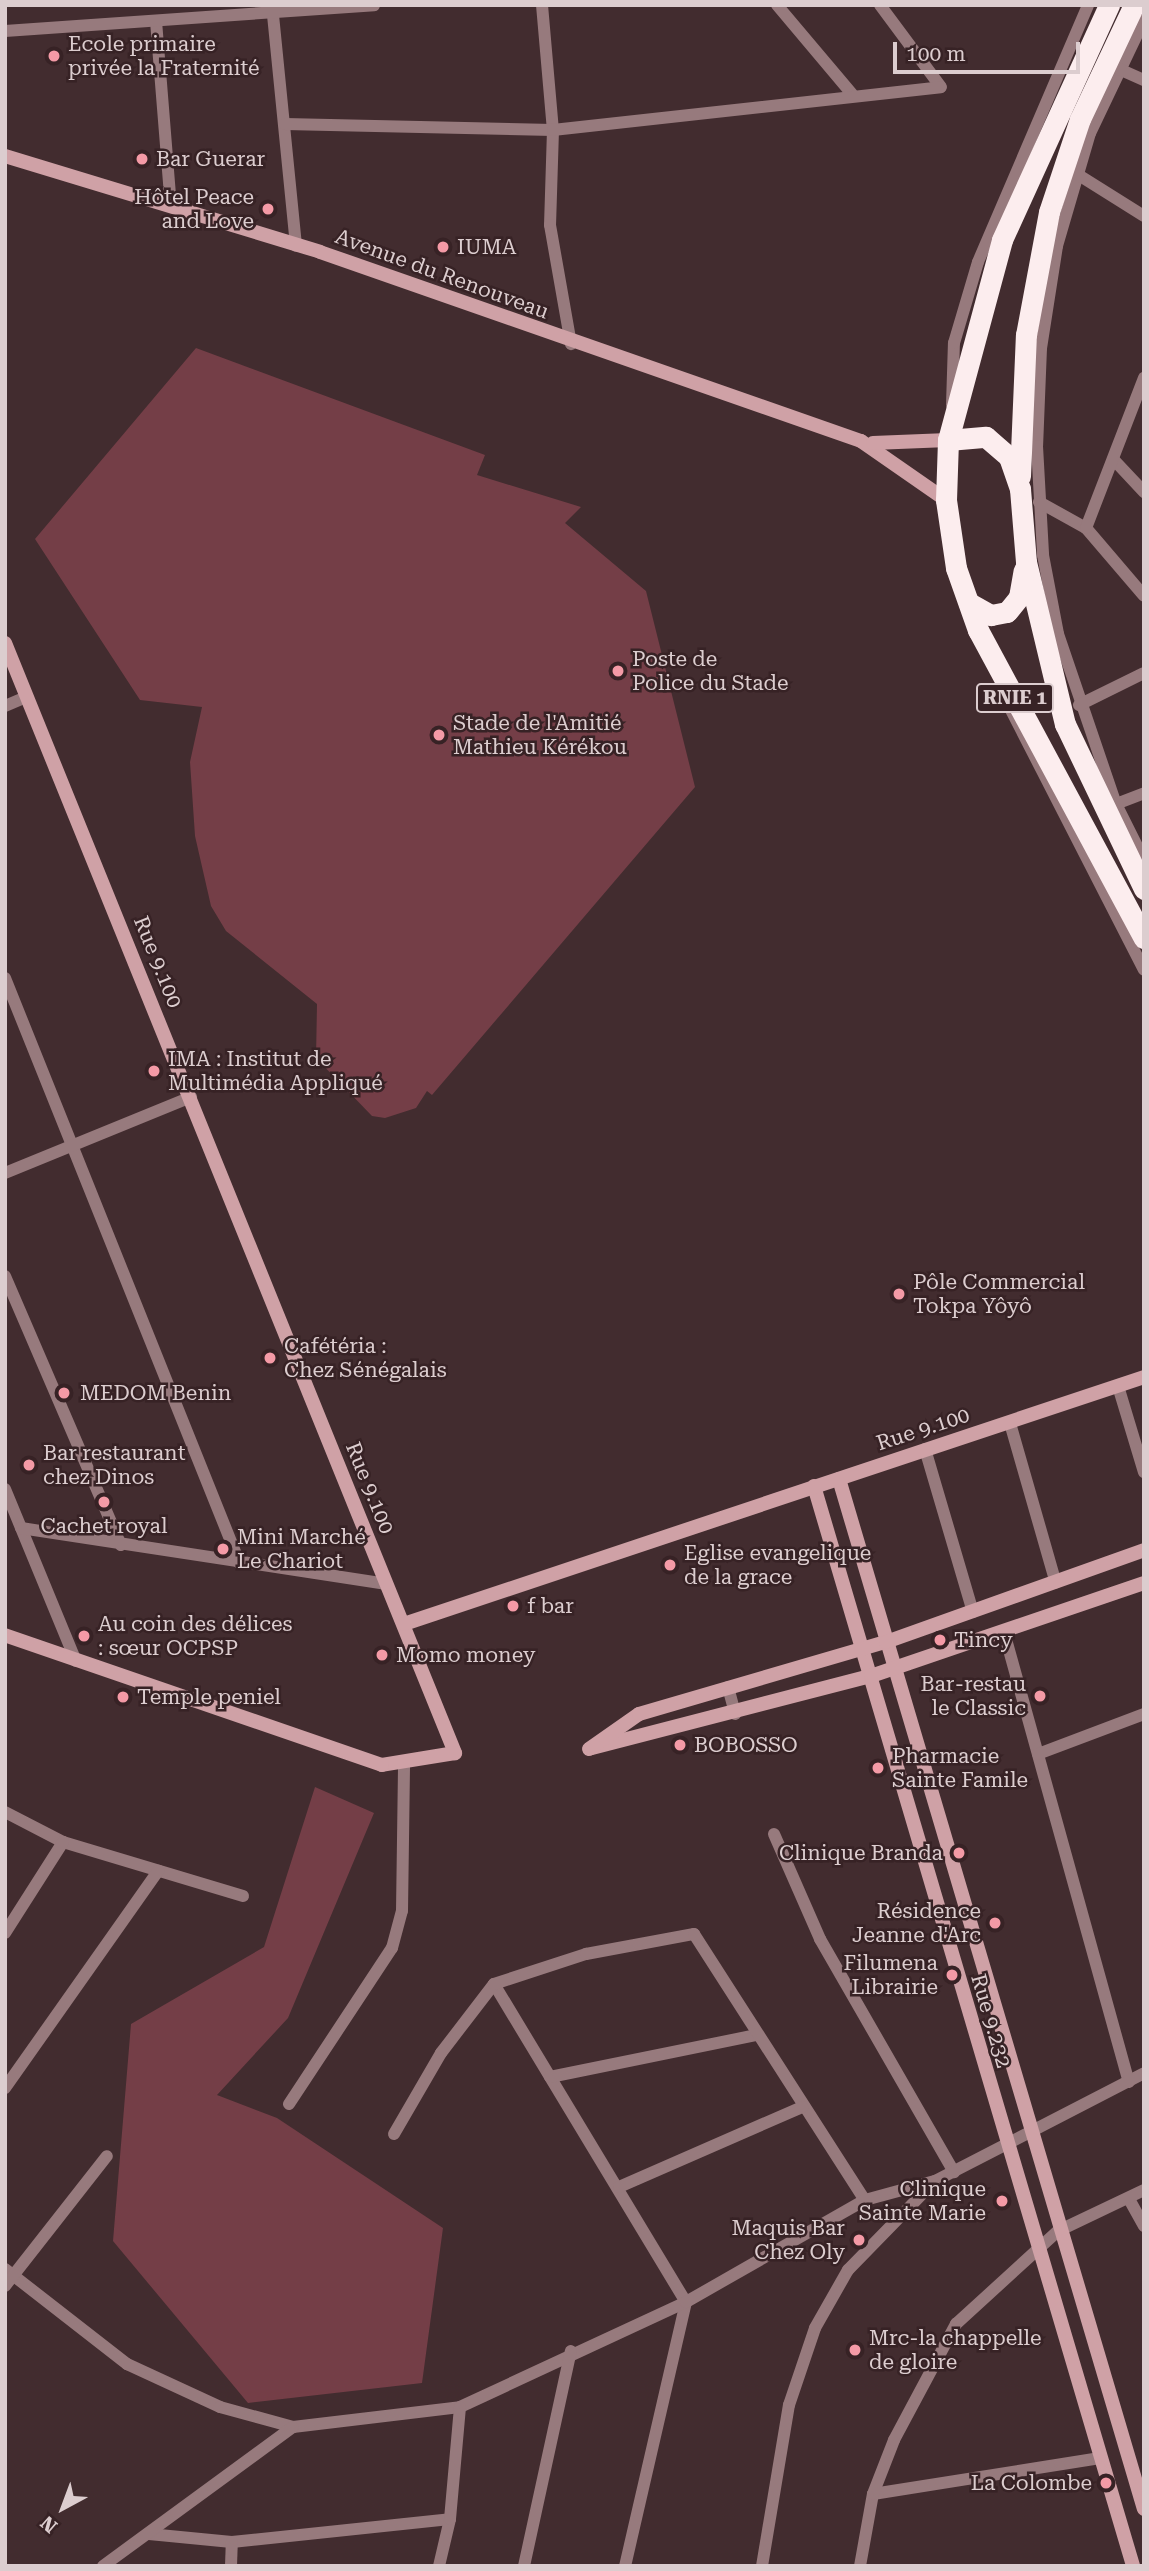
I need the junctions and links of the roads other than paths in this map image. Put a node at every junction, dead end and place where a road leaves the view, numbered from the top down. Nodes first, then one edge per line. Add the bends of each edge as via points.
1 (374, 5) edge
2 (542, 5) edge
3 (777, 5) edge
4 (880, 5) edge
5 (1088, 5) edge
6 (1109, 5) edge
7 (1134, 5) edge
8 (272, 8) edge
9 (1144, 20) edge
10 (156, 21) junction
11 (5, 31) edge
12 (1119, 69) junction
13 (1144, 80) edge
14 (852, 94) junction
15 (285, 124) junction
16 (553, 130) junction
17 (5, 156) edge
18 (1077, 174) junction
19 (171, 206) junction
20 (1144, 216) edge
21 (296, 246) junction
22 (571, 344) junction
23 (1144, 378) edge
24 (1140, 397) edge
25 (953, 418) junction
26 (948, 440) junction
27 (861, 441) junction
28 (1114, 460) junction
29 (1020, 489) junction
30 (1144, 492) edge
31 (946, 500) junction
32 (1039, 502) junction
33 (1086, 528) junction
34 (1026, 562) junction
35 (1144, 596) edge
36 (969, 603) junction
37 (978, 630) junction
38 (5, 643) edge
39 (1144, 673) edge
40 (26, 697) junction
41 (1079, 705) junction
42 (5, 706) edge
43 (1144, 793) edge
44 (1116, 804) junction
45 (1144, 860) edge
46 (1144, 890) edge
47 (1144, 938) edge
48 (1144, 970) edge
49 (5, 978) edge
50 (191, 1097) junction
51 (70, 1145) junction
52 (5, 1173) edge
53 (5, 1276) edge
54 (1144, 1377) edge
55 (1118, 1386) junction
56 (1010, 1423) junction
57 (925, 1450) junction
58 (1144, 1472) edge
59 (839, 1479) junction
60 (814, 1486) junction
61 (5, 1489) edge
62 (22, 1528) junction
63 (121, 1545) junction
64 (1144, 1550) edge
65 (240, 1564) junction
66 (1056, 1583) junction
67 (1144, 1583) edge
68 (387, 1584) junction
69 (973, 1612) junction
70 (404, 1624) junction
71 (1004, 1632) junction
72 (5, 1635) edge
73 (886, 1642) junction
74 (862, 1650) junction
75 (76, 1661) junction
76 (894, 1668) junction
77 (871, 1676) junction
78 (729, 1687) junction
79 (735, 1714) junction
80 (1144, 1714) edge
81 (1038, 1754) junction
82 (404, 1766) junction
83 (5, 1812) edge
84 (774, 1834) dead end
85 (63, 1842) junction
86 (158, 1871) junction
87 (243, 1896) dead end
88 (5, 1933) edge
89 (494, 1984) junction
90 (757, 2035) junction
91 (1144, 2073) edge
92 (550, 2077) junction
93 (1129, 2082) junction
94 (5, 2088) edge
95 (289, 2104) dead end
96 (802, 2107) junction
97 (394, 2134) dead end
98 (1029, 2136) junction
99 (1005, 2149) junction
100 (107, 2156) dead end
101 (954, 2172) junction
102 (935, 2181) junction
103 (619, 2187) junction
104 (1144, 2190) edge
105 (1129, 2199) junction
106 (865, 2200) junction
107 (1144, 2225) edge
108 (1058, 2231) junction
109 (1037, 2246) junction
110 (10, 2272) edge
111 (5, 2286) edge
112 (686, 2302) junction
113 (571, 2351) junction
114 (460, 2407) junction
115 (293, 2427) junction
116 (1100, 2458) junction
117 (873, 2494) junction
118 (1144, 2509) edge
119 (450, 2519) junction
120 (149, 2534) junction
121 (232, 2542) junction
122 (103, 2566) edge
123 (231, 2566) edge
124 (439, 2566) edge
125 (524, 2566) edge
126 (625, 2566) edge
127 (762, 2566) edge
128 (860, 2566) edge
129 (1133, 2566) edge

1 - 8 street
2 - 16 street
3 - 14 street
4 - 14 street via 941,87
5 - 25 street via 978,262 954,343
6 - 25 highway, RNIE 1 via 1022,186
7 - 29 highway, RNIE 1 via 1080,119 1038,260 1026,335
8 - 10 street
8 - 15 street
9 - 12 street
10 - 11 street
10 - 19 street
12 - 13 street
12 - 18 street
14 - 16 street
15 - 16 street
15 - 21 street
16 - 22 street via 550,225
17 - 19 street, Avenue du Renouveau
18 - 20 street
18 - 32 street via 1057,246 1041,348
19 - 21 street, Avenue du Renouveau
21 - 22 street, Avenue du Renouveau
22 - 27 street, Avenue du Renouveau
23 - 24 street
24 - 28 street
25 - 26 highway, RNIE 1
26 - 27 street, Avenue du Renouveau via 897,447
26 - 29 highway via 976,436 996,442
26 - 31 highway, RNIE 1
27 - 31 street, Avenue du Renouveau
28 - 30 street
28 - 33 street
29 - 34 highway, RNIE 1
31 - 36 highway, RNIE 1 via 950,542
32 - 33 street
32 - 41 street via 1050,598
33 - 35 street
34 - 36 highway via 1019,597 1007,612 991,615
34 - 46 highway, RNIE 1 via 1065,723
36 - 37 highway, RNIE 1
37 - 47 highway, RNIE 1
37 - 48 street via 1024,743
38 - 40 street, Rue 9.100
39 - 41 street
40 - 42 street
40 - 50 street, Rue 9.100
41 - 44 street
43 - 44 street
44 - 45 street
49 - 51 street
50 - 51 street
50 - 68 street, Rue 9.100
51 - 52 street
51 - 65 street
53 - 63 street
54 - 55 street, Rue 9.100
55 - 56 street, Rue 9.100
55 - 58 street
56 - 57 street, Rue 9.100
56 - 66 street
57 - 59 street, Rue 9.100
57 - 69 street
59 - 60 street, Rue 9.100
59 - 73 street, Rue 9.232
60 - 70 street, Rue 9.100
60 - 74 street, Rue 9.232
61 - 62 street
62 - 63 street
62 - 75 street
63 - 65 street
64 - 66 street
65 - 68 street
66 - 69 street
67 - 71 street
68 - 70 street, Rue 9.100
69 - 73 street
70 - 82 street via 455,1753
71 - 76 street
71 - 81 street
72 - 75 street
73 - 74 street
73 - 76 street, Rue 9.232
74 - 77 street, Rue 9.232
74 - 78 street
75 - 82 street via 382,1765
76 - 77 street
76 - 98 street, Rue 9.232
77 - 79 street
77 - 99 street, Rue 9.232
78 - 79 street
78 - 79 street via 639,1714 589,1749
80 - 81 street
81 - 93 street
82 - 95 street via 402,1911 392,1948
83 - 85 street
84 - 101 street via 820,1939
85 - 86 street
85 - 88 street
86 - 87 street
86 - 94 street
89 - 90 street via 586,1954 694,1934
89 - 92 street
89 - 97 street via 441,2053
90 - 92 street
90 - 96 street
91 - 93 street
92 - 103 street
93 - 98 street
96 - 103 street
96 - 106 street
98 - 99 street
98 - 108 street, Rue 9.232
99 - 101 street
99 - 109 street, Rue 9.232
100 - 110 street
101 - 102 street
102 - 106 street
102 - 127 street via 848,2270 815,2328 789,2405
103 - 112 street
104 - 105 street
105 - 107 street
105 - 108 street
106 - 112 street
108 - 109 street
108 - 118 street, Rue 9.232
109 - 116 street, Rue 9.232
109 - 117 street via 939,2348
110 - 111 street
110 - 115 street via 151,2377 220,2407
112 - 113 street
112 - 126 street
113 - 114 street
113 - 125 street
114 - 115 street
114 - 119 street
115 - 120 street
116 - 117 street
116 - 129 street, Rue 9.232
117 - 128 street
119 - 121 street
119 - 124 street
120 - 121 street
120 - 122 street
121 - 123 street

